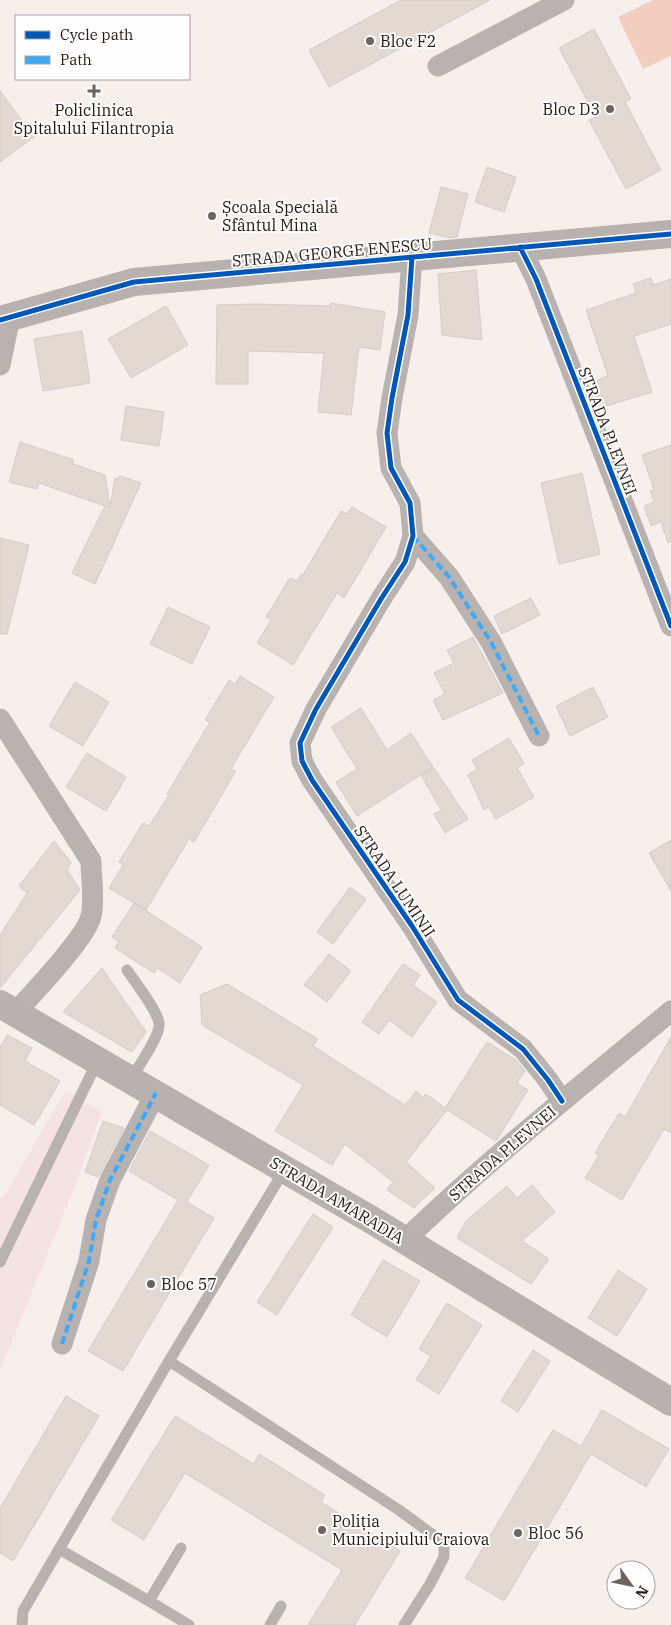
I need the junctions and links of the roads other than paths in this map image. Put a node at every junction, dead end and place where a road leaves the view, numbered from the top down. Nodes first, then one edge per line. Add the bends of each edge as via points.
1 (564, 0) edge
2 (438, 66) dead end
3 (671, 234) edge
4 (520, 247) junction
5 (412, 258) junction
6 (5, 319) edge
7 (0, 365) edge
8 (414, 536) junction
9 (671, 626) edge
10 (0, 720) edge
11 (539, 736) dead end
12 (127, 970) dead end
13 (8, 1008) edge
14 (671, 1011) edge
15 (98, 1060) junction
16 (131, 1079) junction
17 (156, 1093) junction
18 (562, 1101) junction
19 (285, 1169) junction
20 (405, 1240) junction
21 (0, 1262) edge
22 (62, 1344) dead end
23 (169, 1361) junction
24 (671, 1402) edge
25 (181, 1548) dead end
26 (59, 1549) junction
27 (149, 1601) junction
28 (281, 1606) dead end
29 (22, 1625) edge
30 (189, 1625) edge
31 (270, 1625) edge
32 (404, 1625) edge

1 - 2 street
3 - 4 main road, STRADA GEORGE ENESCU
4 - 5 main road, STRADA GEORGE ENESCU
4 - 9 street, STRADA PLEVNEI via 536,279
5 - 6 main road, STRADA GEORGE ENESCU via 134,282
5 - 8 street via 408,316 387,433 391,468 410,503
6 - 7 street
8 - 11 street via 449,577 491,642
8 - 18 street, STRADA LUMINII via 405,562 320,702 300,743 302,761 458,1000 523,1050
10 - 13 street via 90,861 92,888 91,916 83,933
12 - 16 lane via 160,1025
13 - 15 main road, STRADA AMARADIA
14 - 18 street, STRADA PLEVNEI
15 - 16 main road, STRADA AMARADIA
15 - 21 lane
16 - 17 main road, STRADA AMARADIA
17 - 19 main road, STRADA AMARADIA
17 - 22 street via 110,1180 96,1220 89,1261
18 - 20 street, STRADA PLEVNEI
19 - 20 main road, STRADA AMARADIA
19 - 23 lane
20 - 24 main road, STRADA AMARADIA
23 - 26 lane
23 - 32 lane via 399,1510 444,1543 444,1557
25 - 27 lane
26 - 27 lane
26 - 29 lane via 23,1610
27 - 30 lane
28 - 31 lane

